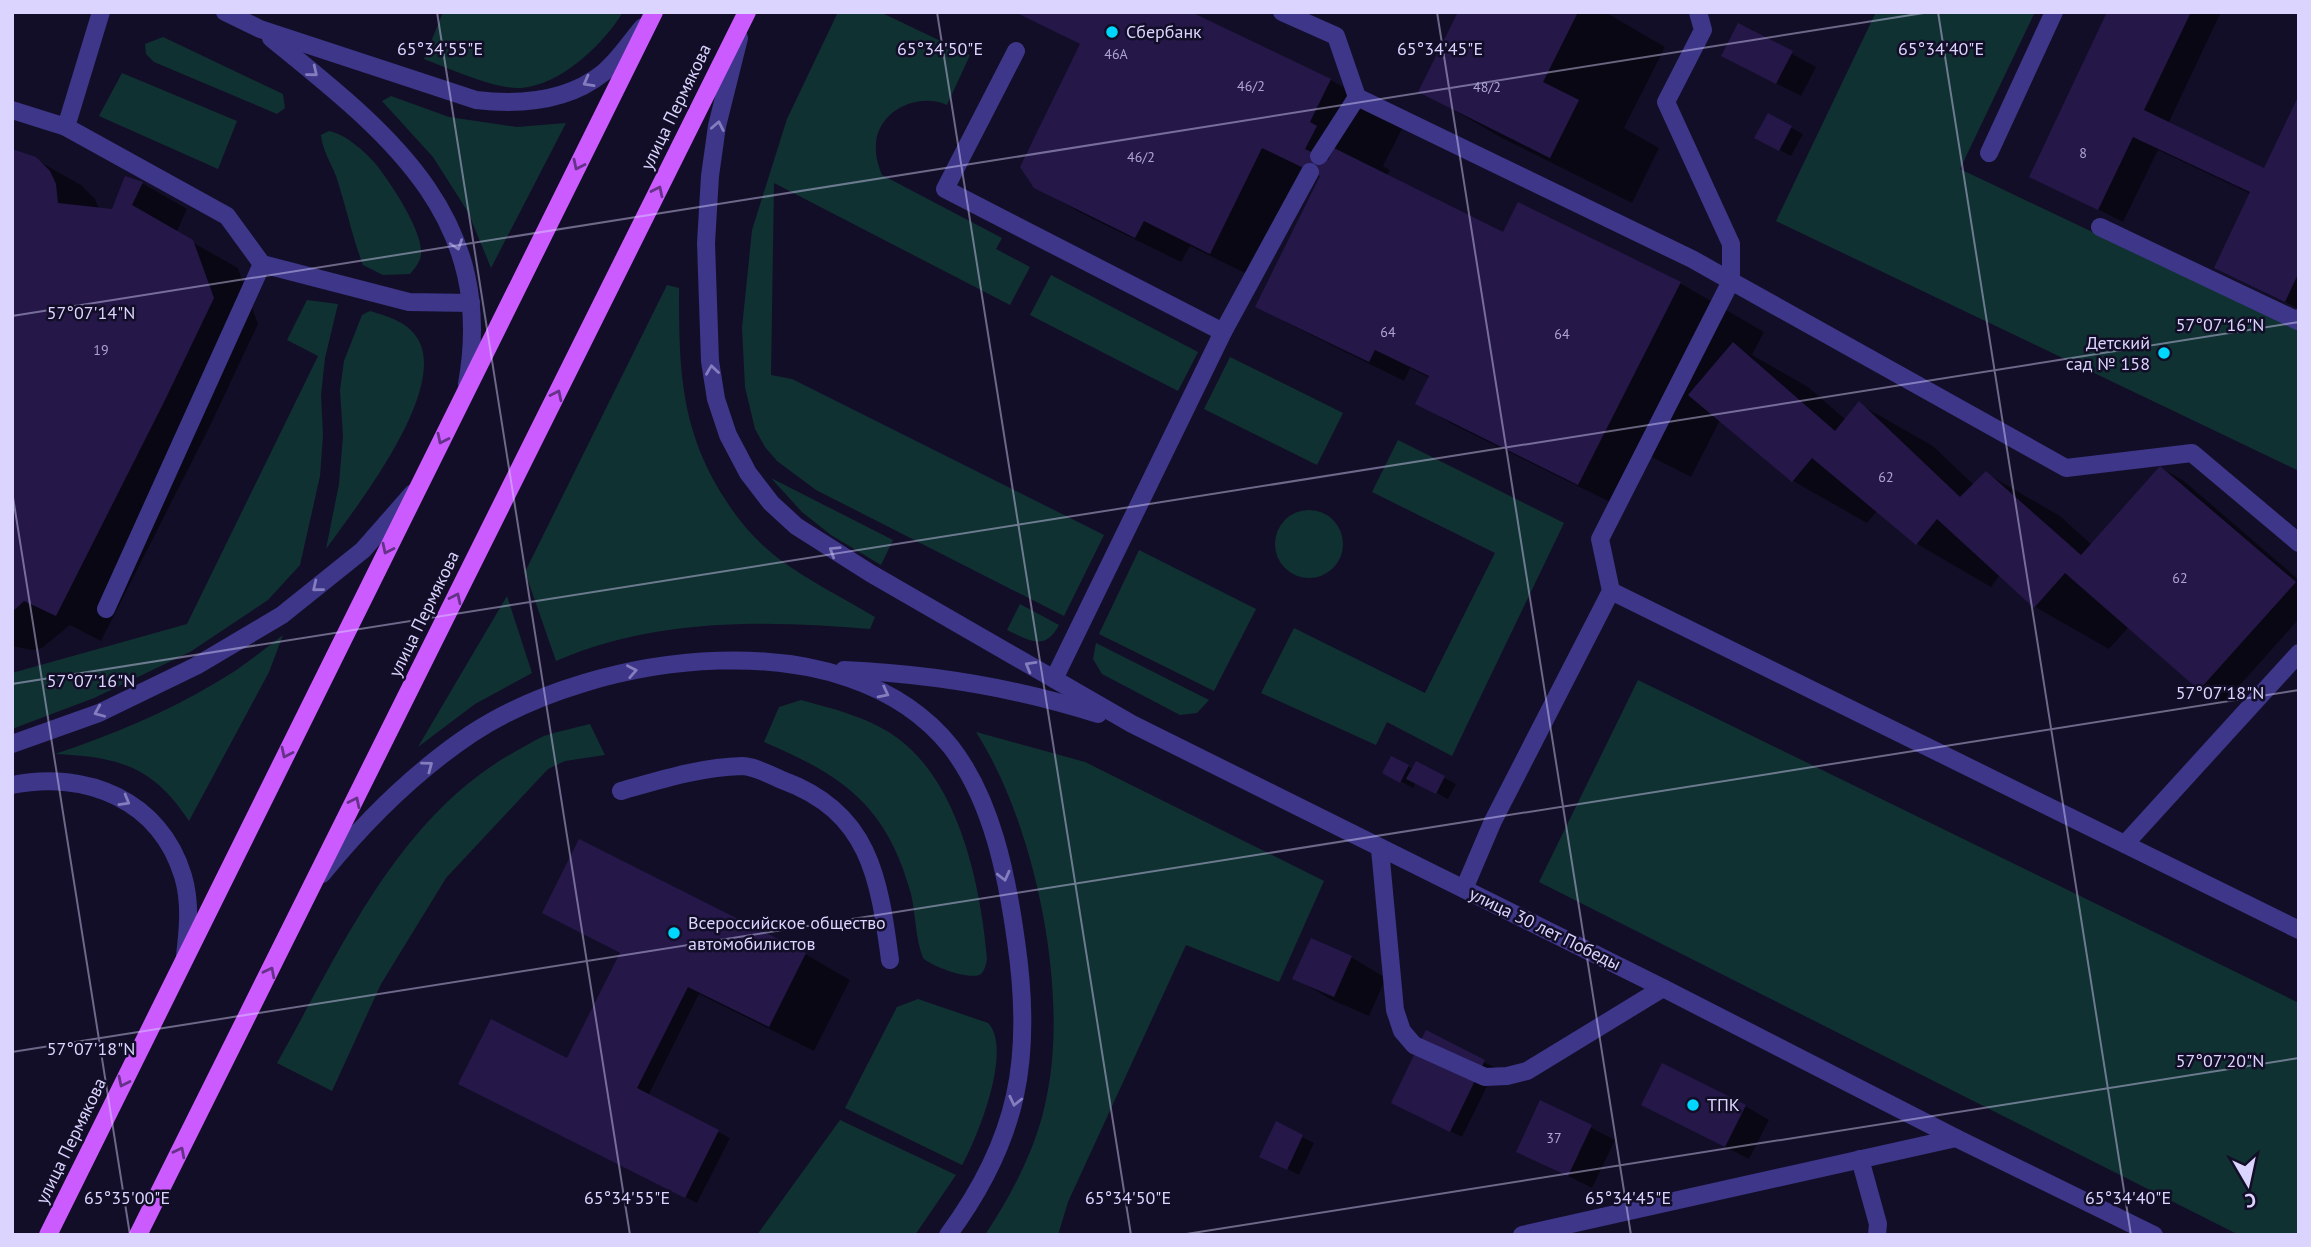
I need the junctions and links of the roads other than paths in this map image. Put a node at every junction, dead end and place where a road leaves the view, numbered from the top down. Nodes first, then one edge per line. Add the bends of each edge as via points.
1 (101, 12) edge
2 (225, 12) edge
3 (747, 12) edge
4 (1282, 12) edge
5 (1698, 12) edge
6 (2054, 12) edge
7 (653, 14) edge
8 (260, 29) junction
9 (1016, 51) dead end
10 (1357, 97) junction
11 (12, 110) edge
12 (66, 127) junction
13 (1989, 153) dead end
14 (2100, 227) dead end
15 (262, 264) junction
16 (1731, 281) junction
17 (471, 303) junction
18 (2299, 318) edge
19 (1223, 332) junction
20 (466, 390) junction
21 (418, 488) junction
22 (2299, 543) edge
23 (1611, 591) junction
24 (106, 609) dead end
25 (2299, 653) edge
26 (820, 668) junction
27 (1054, 679) junction
28 (1132, 724) junction
29 (12, 744) edge
30 (12, 785) edge
31 (621, 791) dead end
32 (2125, 844) junction
33 (1380, 849) junction
34 (313, 885) junction
35 (1464, 889) junction
36 (2299, 930) edge
37 (185, 956) junction
38 (890, 960) dead end
39 (1663, 988) junction
40 (1956, 1138) junction
41 (1860, 1159) junction
42 (48, 1235) edge
43 (138, 1235) edge
44 (948, 1235) edge
45 (1522, 1235) edge
46 (1877, 1235) edge
47 (2154, 1235) edge

1 - 12 street
2 - 8 street
27 -> 3 street via 796,526 748,473 728,435 710,361 706,243 718,126
34 -> 3 main road, улица Пермякова
4 - 10 street via 1336,36
5 - 16 street via 1703,30 1666,102 1731,244
6 - 13 street
7 -> 8 street via 604,73 545,100 509,104 477,100
7 -> 20 main road, улица Пермякова
8 -> 17 street via 343,97 427,184 457,241
9 - 19 street via 945,188
10 - 16 street
10 - 19 street
11 - 12 street
12 - 15 street via 227,216
14 - 18 street
15 - 17 street via 409,302
15 - 24 street
16 - 22 street via 2066,468 2192,453
16 - 23 street via 1600,539
17 - 20 street
19 - 27 street
20 -> 21 main road, улица Пермякова
21 -> 29 street via 363,550 282,615 197,666 99,713
21 -> 37 main road, улица Пермякова
23 - 32 street
23 - 35 street via 1493,821
25 - 32 street
26 - 28 street via 973,682
34 -> 26 street via 399,789 473,733 553,693 609,676 692,663 761,661
26 -> 44 street via 897,700 944,740 979,798 1007,889 1023,1003 1018,1093 989,1170
27 - 28 street
28 - 33 street, улица 30 лет Победы
30 -> 37 street via 63,780 103,789 139,809 167,839 184,878 189,918
31 - 38 street via 686,773 745,766 802,787 841,814 868,856 881,897
32 - 36 street
33 - 35 street, улица 30 лет Победы
33 - 39 street via 1395,1010 1413,1045 1485,1077 1507,1076 1527,1071
43 -> 34 main road, улица Пермякова
35 - 39 street, улица 30 лет Победы
37 -> 42 main road, улица Пермякова
39 - 40 street, улица 30 лет Победы
40 - 41 street
40 - 47 street, улица 30 лет Победы
41 - 45 street
41 - 46 street

